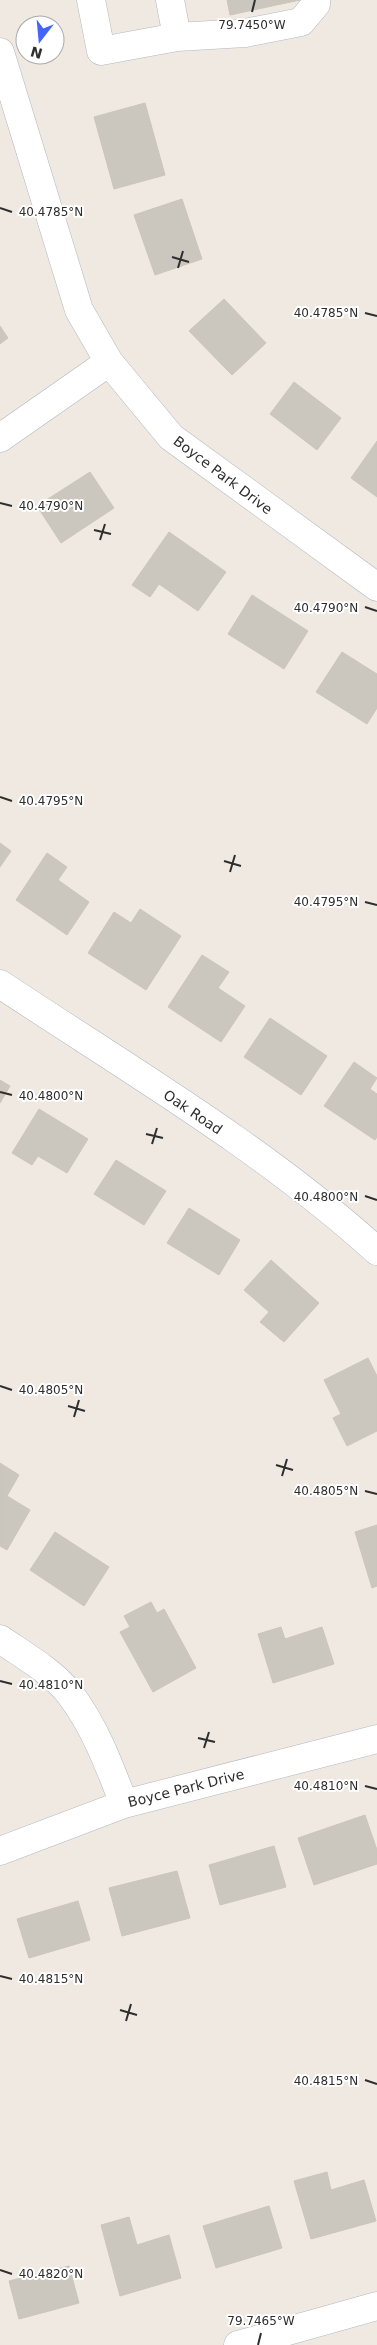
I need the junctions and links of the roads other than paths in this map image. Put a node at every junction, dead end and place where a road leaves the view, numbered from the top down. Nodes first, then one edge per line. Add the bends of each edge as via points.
1 (91, 0) edge
2 (170, 0) edge
3 (316, 0) edge
4 (178, 37) junction
5 (0, 52) edge
6 (109, 362) junction
7 (0, 438) edge
8 (377, 588) edge
9 (0, 984) edge
10 (377, 1251) edge
11 (0, 1639) edge
12 (377, 1739) edge
13 (124, 1804) junction
14 (0, 1851) edge
15 (377, 2306) edge
16 (238, 2345) edge

1 - 4 street via 101,51
2 - 4 street
3 - 4 street via 301,22 245,32
5 - 6 street, Boyce Park Drive via 79,310
6 - 7 street
6 - 8 street, Boyce Park Drive via 171,437
9 - 10 street, Oak Road via 228,1135 331,1210
11 - 13 street via 69,1692 97,1737
12 - 13 street, Boyce Park Drive
13 - 14 street, Boyce Park Drive
15 - 16 street

